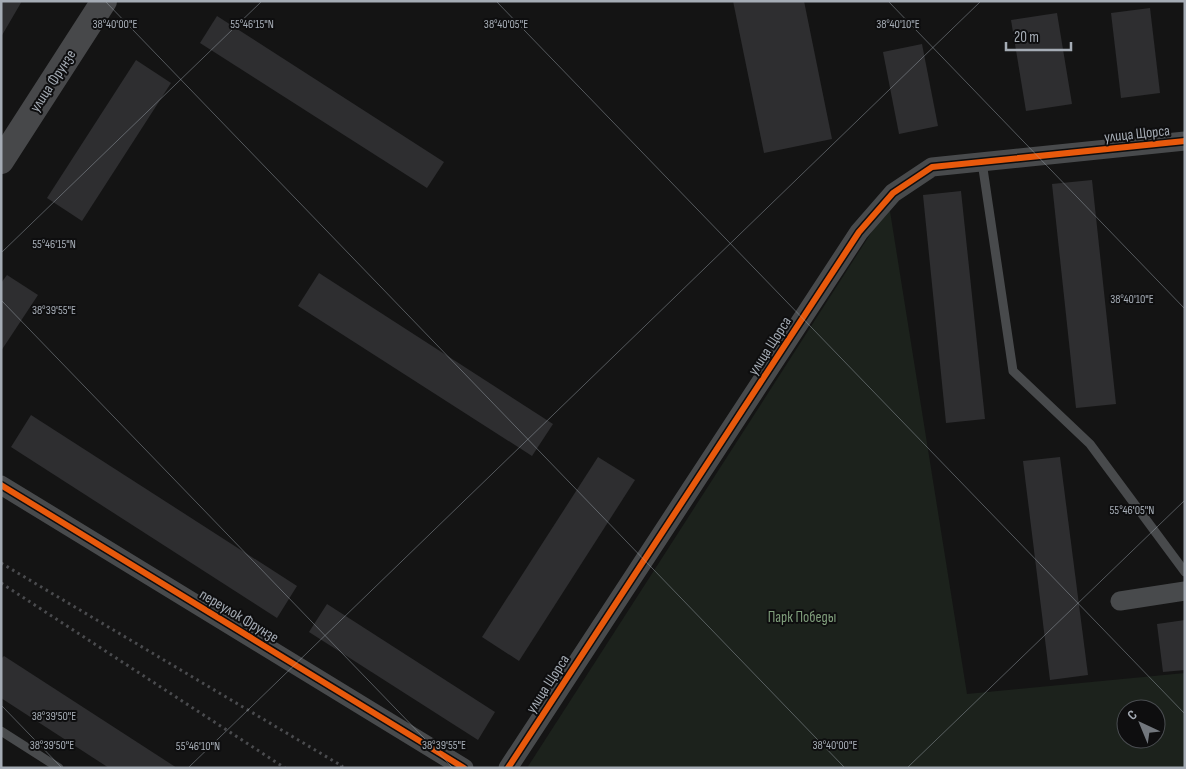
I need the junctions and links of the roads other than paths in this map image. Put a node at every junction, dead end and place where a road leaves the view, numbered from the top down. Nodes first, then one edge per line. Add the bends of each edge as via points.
1 (104, 1) edge
2 (1185, 141) edge
3 (1, 161) edge
4 (982, 162) junction
5 (1, 485) edge
6 (1185, 572) edge
7 (1185, 591) edge
8 (1120, 600) dead end
9 (1, 731) edge
10 (59, 768) edge
11 (464, 768) edge
12 (508, 768) edge

1 - 3 main road, улица Фрунзе
2 - 4 street, улица Щорса
4 - 6 lane via 1013,371 1090,444
4 - 12 street, улица Щорса via 932,167 893,193 859,232
5 - 11 street, переулок Фрунзе
7 - 8 street
9 - 10 lane

